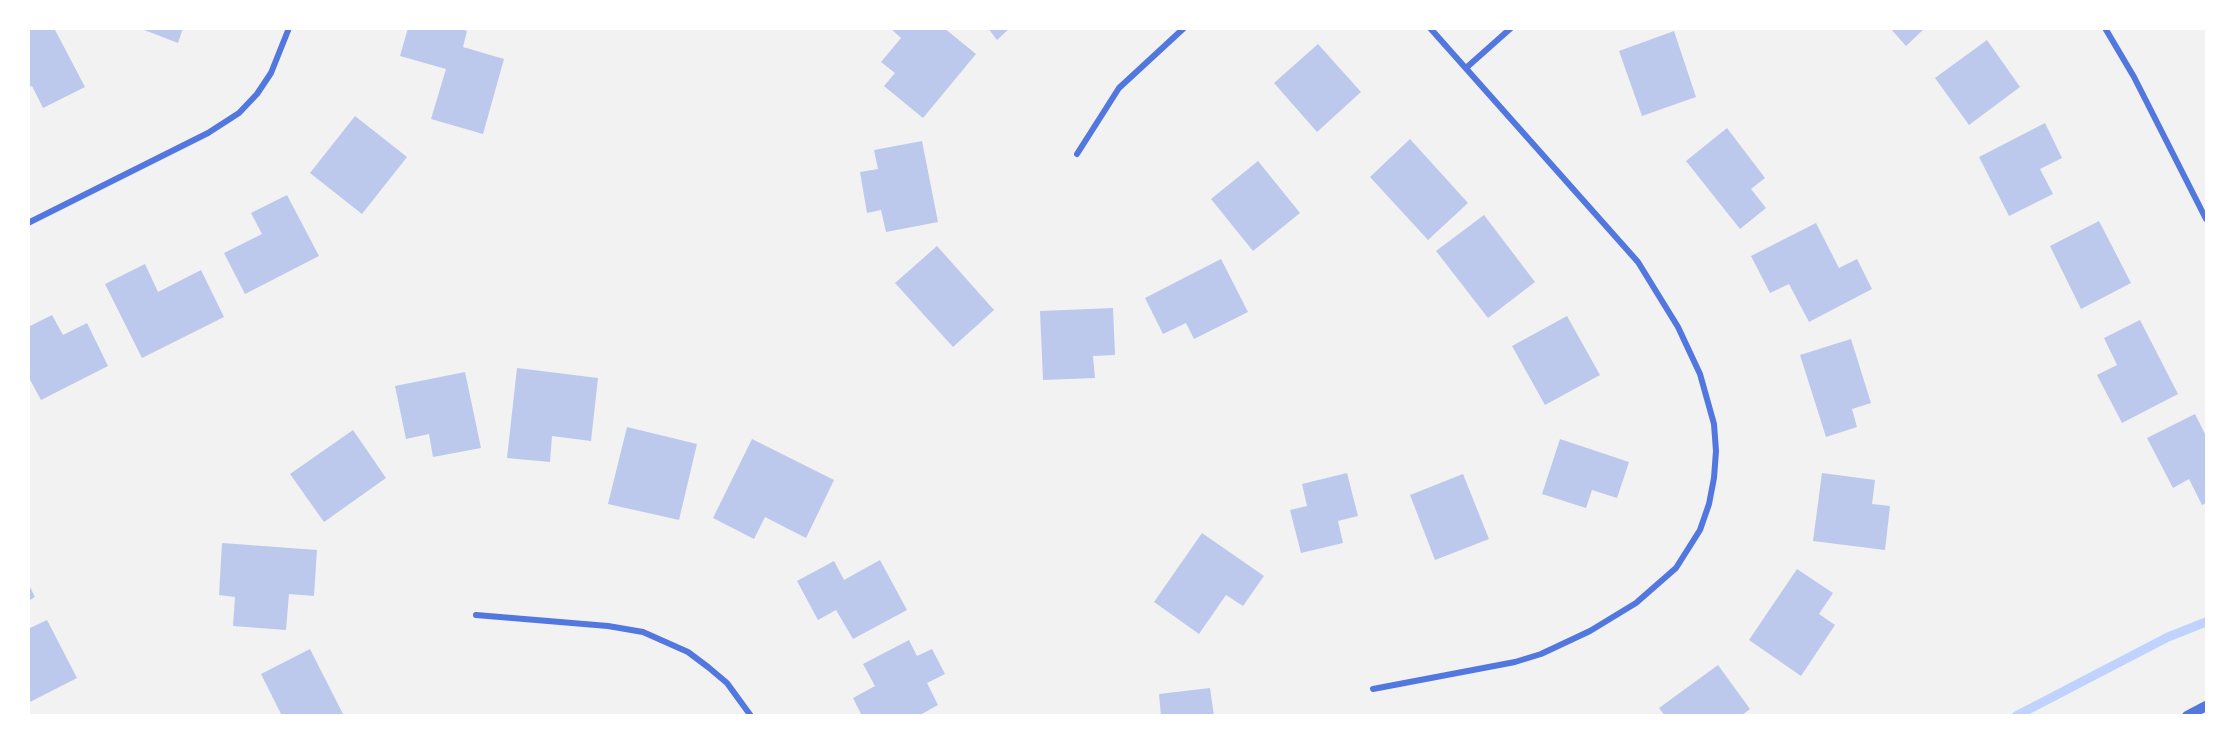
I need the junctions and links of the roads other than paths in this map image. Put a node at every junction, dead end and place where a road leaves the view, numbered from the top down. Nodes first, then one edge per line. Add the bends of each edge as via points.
1 (289, 28) edge
2 (1184, 28) edge
3 (1430, 28) edge
4 (1511, 28) edge
5 (2105, 28) edge
6 (1466, 68) junction
7 (1077, 154) dead end
8 (2206, 219) edge
9 (28, 223) edge
10 (476, 615) dead end
11 (1373, 689) dead end
12 (2206, 706) edge
13 (751, 716) edge
14 (2187, 716) edge

1 - 9 street via 270,73 239,113 208,133
2 - 7 street via 1119,88
3 - 6 street
4 - 6 street
5 - 8 street via 2134,76
6 - 11 street via 1638,262 1678,327 1709,399 1716,451 1714,478 1700,530 1676,568 1636,603 1541,654
10 - 13 street via 608,626 651,635 688,652 708,667 727,683
12 - 14 street

